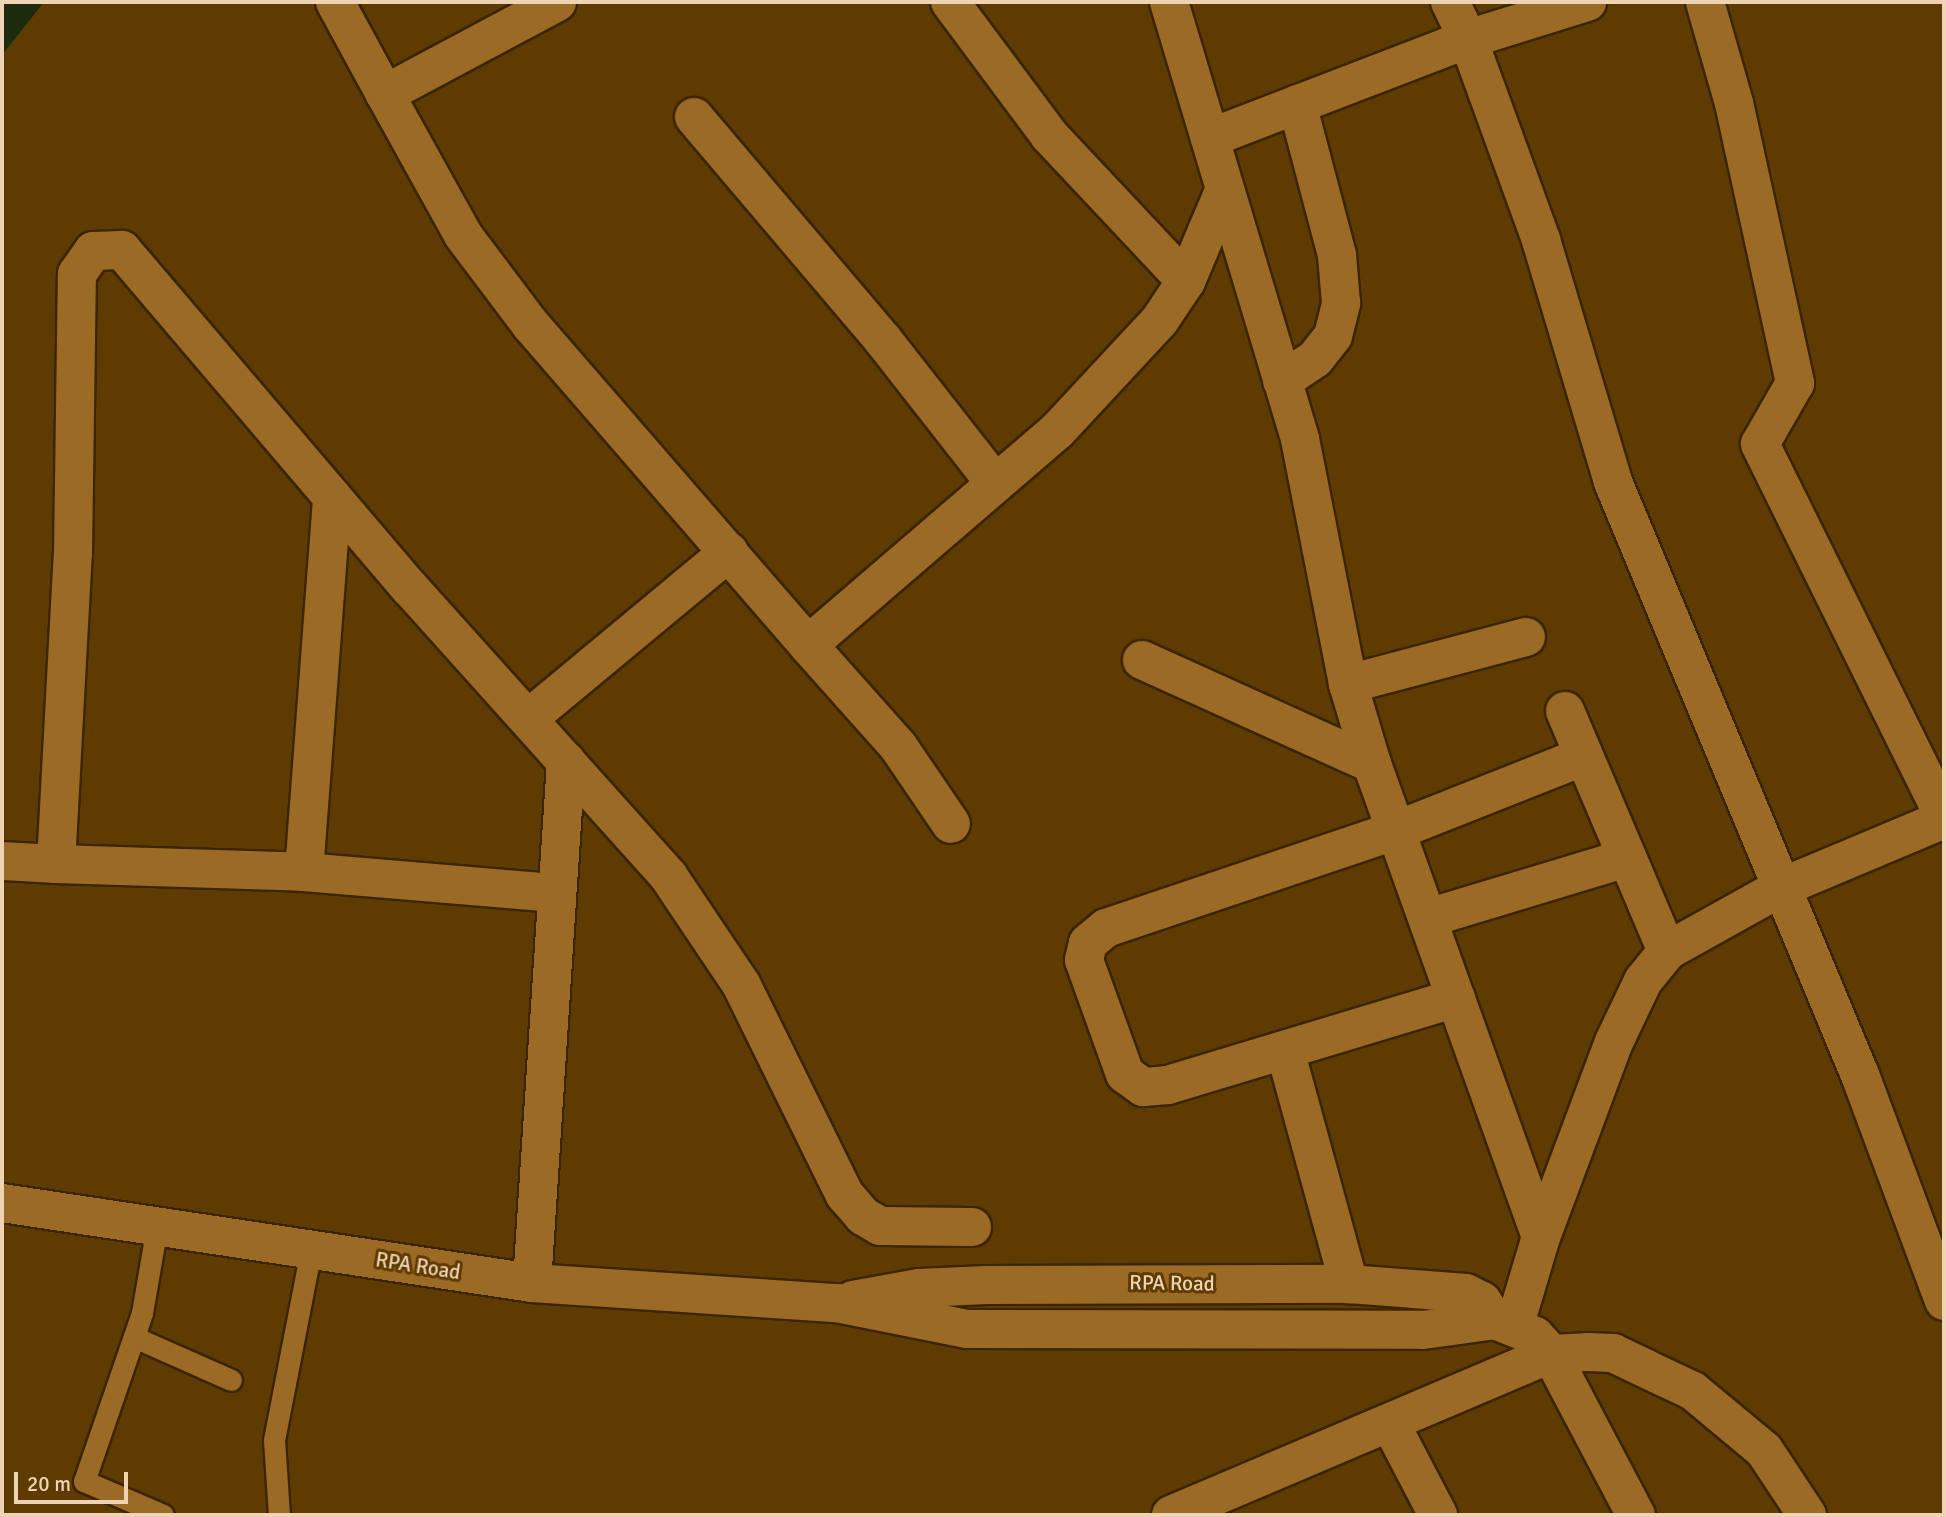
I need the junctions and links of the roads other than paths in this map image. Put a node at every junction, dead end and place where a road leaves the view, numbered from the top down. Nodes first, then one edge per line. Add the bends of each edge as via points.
1 (335, 2) edge
2 (557, 2) edge
3 (950, 2) edge
4 (1169, 2) edge
5 (1450, 2) edge
6 (1587, 2) edge
7 (1705, 2) edge
8 (1468, 38) junction
9 (385, 94) junction
10 (1297, 104) junction
11 (694, 117) dead end
12 (1210, 138) junction
13 (1224, 191) junction
14 (1186, 281) junction
15 (1282, 381) junction
16 (995, 483) junction
17 (332, 497) junction
18 (729, 552) junction
19 (1526, 637) dead end
20 (808, 645) junction
21 (1142, 660) dead end
22 (1348, 684) junction
23 (1565, 711) dead end
24 (529, 718) junction
25 (1584, 756) junction
26 (566, 761) junction
27 (1372, 764) junction
28 (1944, 818) edge
29 (951, 824) dead end
30 (1395, 831) junction
31 (1627, 858) junction
32 (2, 861) edge
33 (56, 864) junction
34 (304, 872) junction
35 (1780, 888) junction
36 (556, 894) junction
37 (1428, 918) junction
38 (1667, 951) junction
39 (1457, 998) junction
40 (1285, 1050) junction
41 (2, 1203) edge
42 (157, 1226) junction
43 (972, 1227) dead end
44 (1541, 1237) junction
45 (311, 1250) junction
46 (532, 1283) junction
47 (1349, 1284) junction
48 (1944, 1301) edge
49 (837, 1303) junction
50 (1505, 1322) junction
51 (134, 1337) junction
52 (1551, 1354) junction
53 (231, 1380) dead end
54 (1390, 1423) junction
55 (1243, 1502) edge
56 (163, 1515) edge
57 (279, 1515) edge
58 (1171, 1515) edge
59 (1438, 1515) edge
60 (1636, 1515) edge
61 (1807, 1515) edge

1 - 9 street
2 - 9 street
3 - 14 street via 1048,135
4 - 12 street
5 - 8 street
6 - 8 street
7 - 28 street via 1734,103 1795,383 1760,444
8 - 10 street
8 - 35 street via 1541,240 1614,482
9 - 18 street via 463,235 530,324
10 - 12 street
10 - 15 street via 1337,255 1342,303 1333,336 1315,359
11 - 16 street via 874,330
12 - 13 street
13 - 14 street
13 - 15 street
14 - 16 street via 1160,320 1066,421
15 - 22 street via 1300,439
16 - 20 street
17 - 24 street
17 - 33 street via 122,250 93,251 77,274 73,554
17 - 34 street
18 - 20 street
18 - 24 street
19 - 22 street
20 - 29 street via 898,746
21 - 27 street
22 - 27 street
23 - 25 street
24 - 26 street
25 - 30 street
25 - 31 street
26 - 36 street
26 - 43 street via 669,877 741,984 845,1195 863,1216 880,1226
27 - 30 street
28 - 35 street
30 - 37 street
30 - 40 street via 1106,928 1088,943 1084,960 1125,1074 1143,1087
31 - 37 street
31 - 38 street
32 - 33 street
33 - 34 street
34 - 36 street
35 - 38 street
35 - 48 street via 1860,1075
36 - 46 street
37 - 39 street
38 - 44 street via 1643,981 1614,1042
39 - 40 street
39 - 44 street
40 - 47 street
41 - 42 street, RPA Road
42 - 45 street, RPA Road
42 - 51 lane
44 - 50 street
45 - 46 street, RPA Road
45 - 57 lane via 274,1440
46 - 49 street, RPA Road
47 - 49 street, RPA Road via 987,1285 919,1288
47 - 50 street, RPA Road via 1466,1293
49 - 50 street, RPA Road via 967,1329 1423,1330
50 - 52 street, RPA Road
51 - 53 lane
51 - 56 lane via 83,1481
52 - 54 street
52 - 60 street, RPA Road
52 - 61 street via 1613,1353 1693,1391 1764,1450
54 - 55 street
54 - 59 street
55 - 58 street

